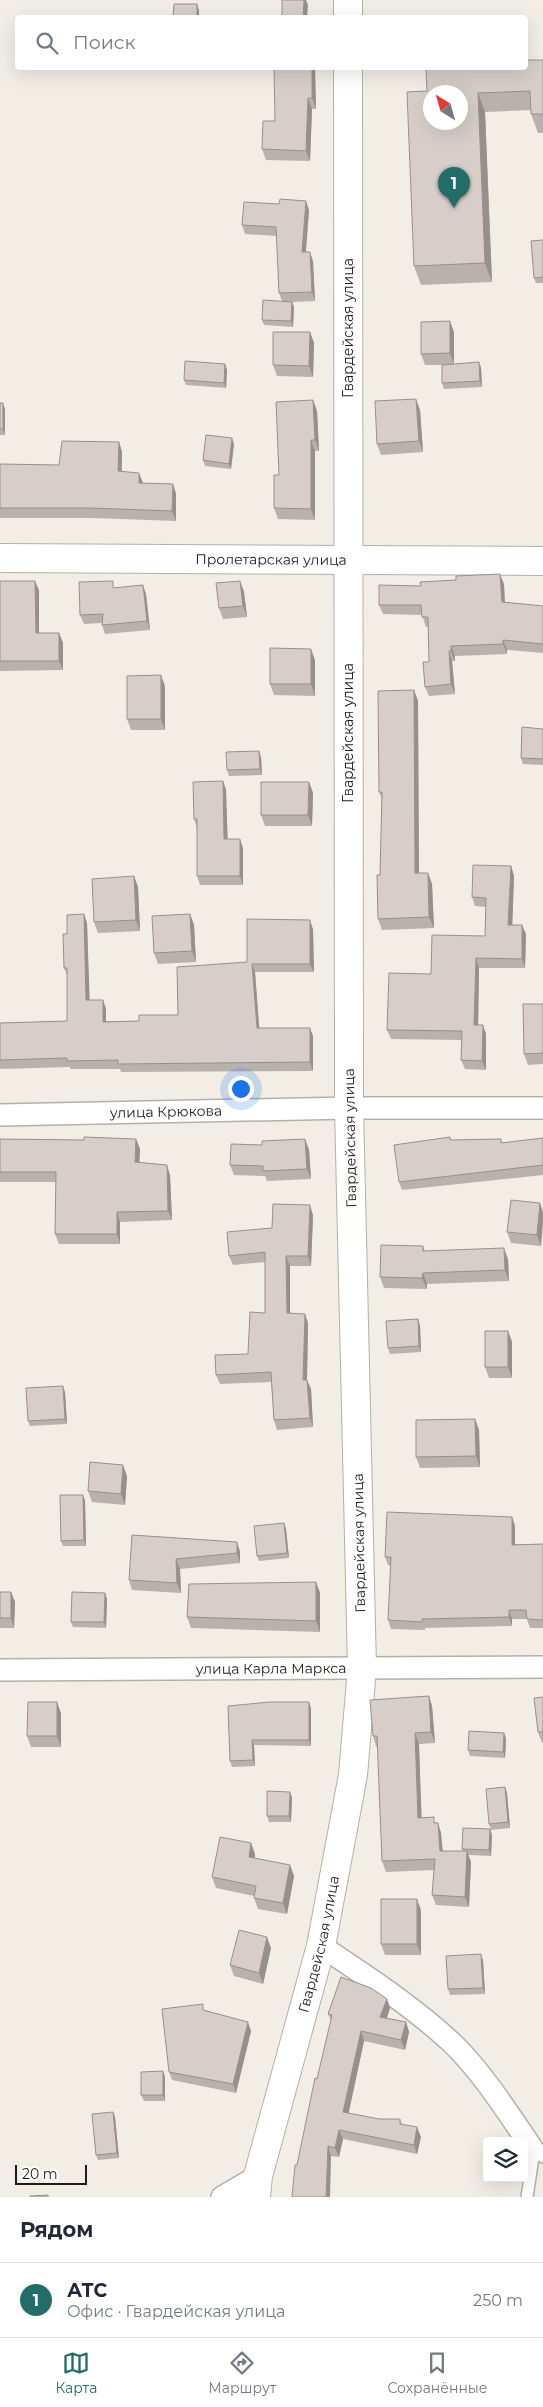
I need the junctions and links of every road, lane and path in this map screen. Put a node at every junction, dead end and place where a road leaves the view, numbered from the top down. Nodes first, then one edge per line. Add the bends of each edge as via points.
1 (348, 0) edge
2 (348, 15) edge
3 (348, 70) edge
4 (0, 558) edge
5 (348, 561) junction
6 (543, 561) edge
7 (349, 1108) junction
8 (543, 1108) edge
9 (0, 1115) edge
10 (543, 1667) edge
11 (362, 1668) junction
12 (0, 1670) edge
13 (321, 1946) junction
14 (538, 2154) edge
15 (257, 2187) edge
16 (222, 2197) edge
17 (527, 2197) edge

1 - 2 street
3 - 5 street, Гвардейская улица
4 - 5 street, Пролетарская улица
5 - 6 street, Пролетарская улица
5 - 7 street, Гвардейская улица
7 - 8 street, улица Крюкова
7 - 9 street, улица Крюкова
7 - 11 street, Гвардейская улица
10 - 11 street, улица Карла Маркса
11 - 12 street, улица Карла Маркса
11 - 13 street, Гвардейская улица via 353,1775
13 - 14 street via 400,1999 452,2043
13 - 15 street, Гвардейская улица
14 - 17 lane
15 - 16 street

